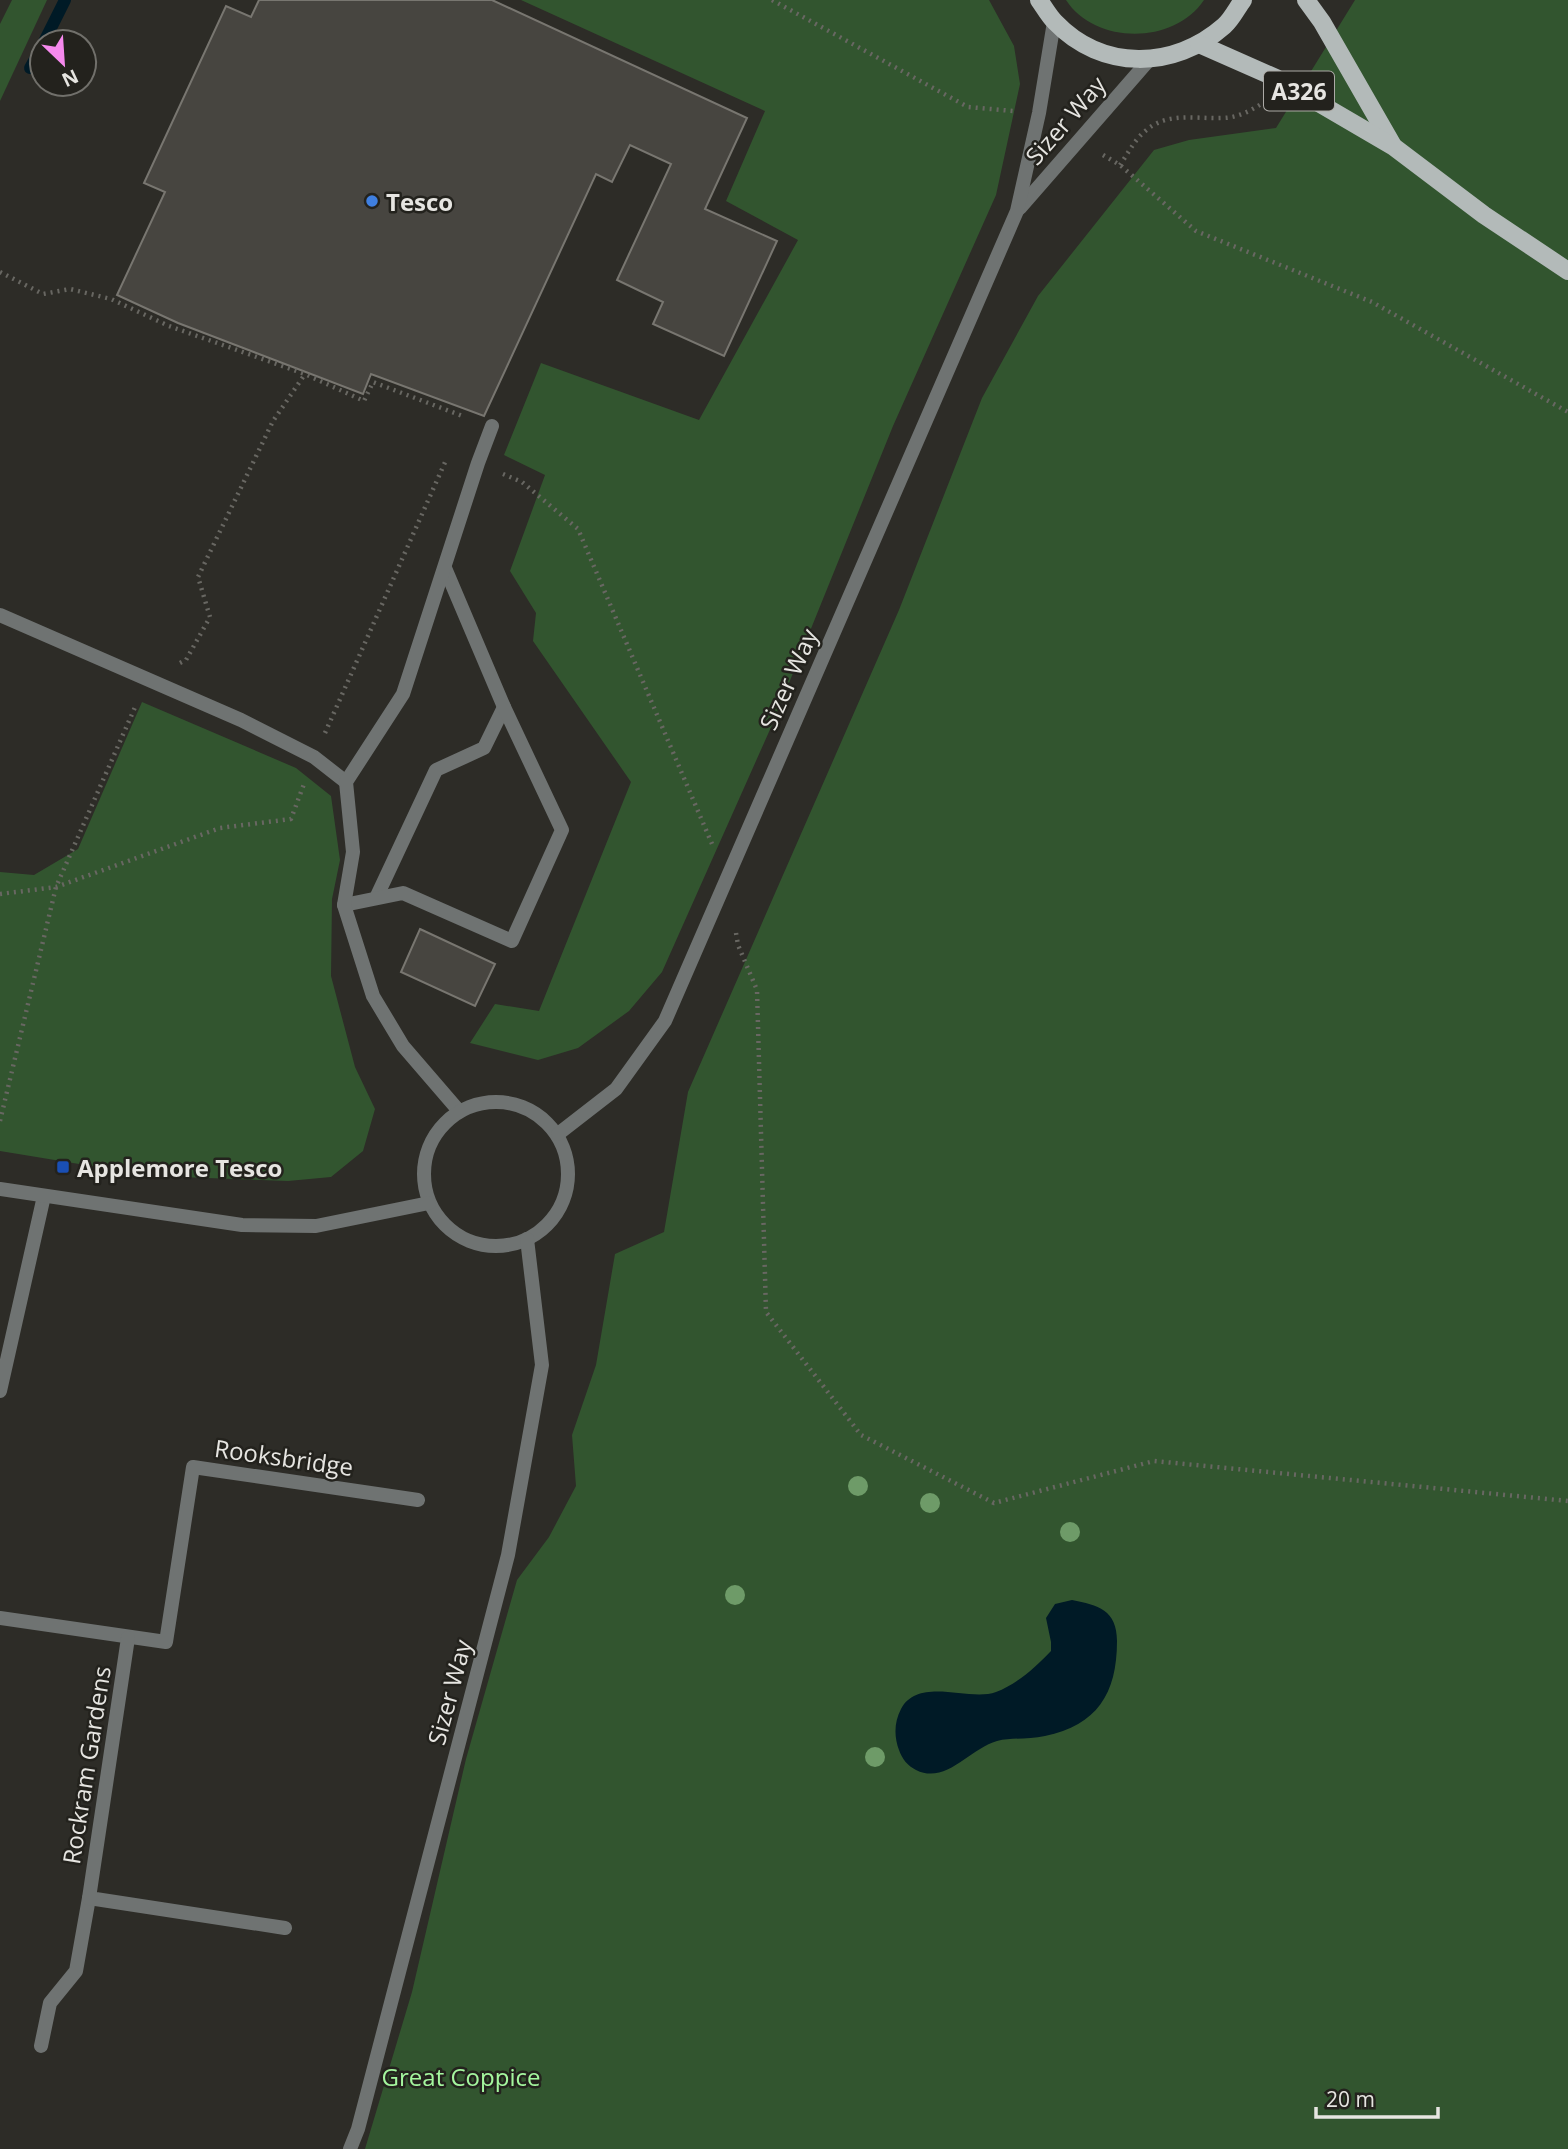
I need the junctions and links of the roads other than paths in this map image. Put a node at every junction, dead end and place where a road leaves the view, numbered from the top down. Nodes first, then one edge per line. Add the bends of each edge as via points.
1 (1039, 0) edge
2 (1243, 0) edge
3 (1306, 0) edge
4 (1054, 22) junction
5 (1199, 44) junction
6 (1149, 60) junction
7 (1394, 147) junction
8 (1017, 211) junction
9 (1568, 271) edge
10 (492, 426) dead end
11 (445, 568) junction
12 (0, 615) edge
13 (504, 707) junction
14 (346, 782) junction
15 (376, 898) junction
16 (344, 905) junction
17 (459, 1111) junction
18 (558, 1135) junction
19 (0, 1189) edge
20 (44, 1196) junction
21 (429, 1203) junction
22 (527, 1240) junction
23 (0, 1391) edge
24 (418, 1500) dead end
25 (0, 1618) edge
26 (128, 1638) junction
27 (89, 1898) junction
28 (285, 1928) dead end
29 (41, 2046) dead end
30 (350, 2149) edge

1 - 4 main road
2 - 5 main road via 1226,24
3 - 7 main road, A326
4 - 6 main road via 1082,43 1114,57
4 - 8 street, Sizer Way
5 - 6 main road
5 - 7 main road, A326 via 1276,78
6 - 8 street, Sizer Way
7 - 9 main road, A326
8 - 18 street, Sizer Way via 665,1021 616,1090
10 - 11 street
11 - 13 street
11 - 14 street via 403,694
12 - 14 street via 241,720 314,757
13 - 15 street via 484,748 436,770
13 - 15 street via 562,830 512,941 403,893
14 - 16 street via 353,852
15 - 16 street
16 - 17 street via 373,996 403,1046
17 - 18 street via 480,1102 524,1106
17 - 21 street via 442,1125 424,1162
18 - 22 street via 567,1157 569,1182 562,1205 547,1225
19 - 20 street
20 - 21 street via 242,1225 316,1226
20 - 23 street
21 - 22 street via 442,1223 460,1237 482,1245 505,1246
22 - 30 street, Sizer Way via 542,1365 508,1555
24 - 26 street, Rooksbridge via 193,1467 166,1642
25 - 26 street
26 - 27 street, Rockram Gardens
27 - 28 street
27 - 29 street, Rockram Gardens via 76,1971 50,2003

